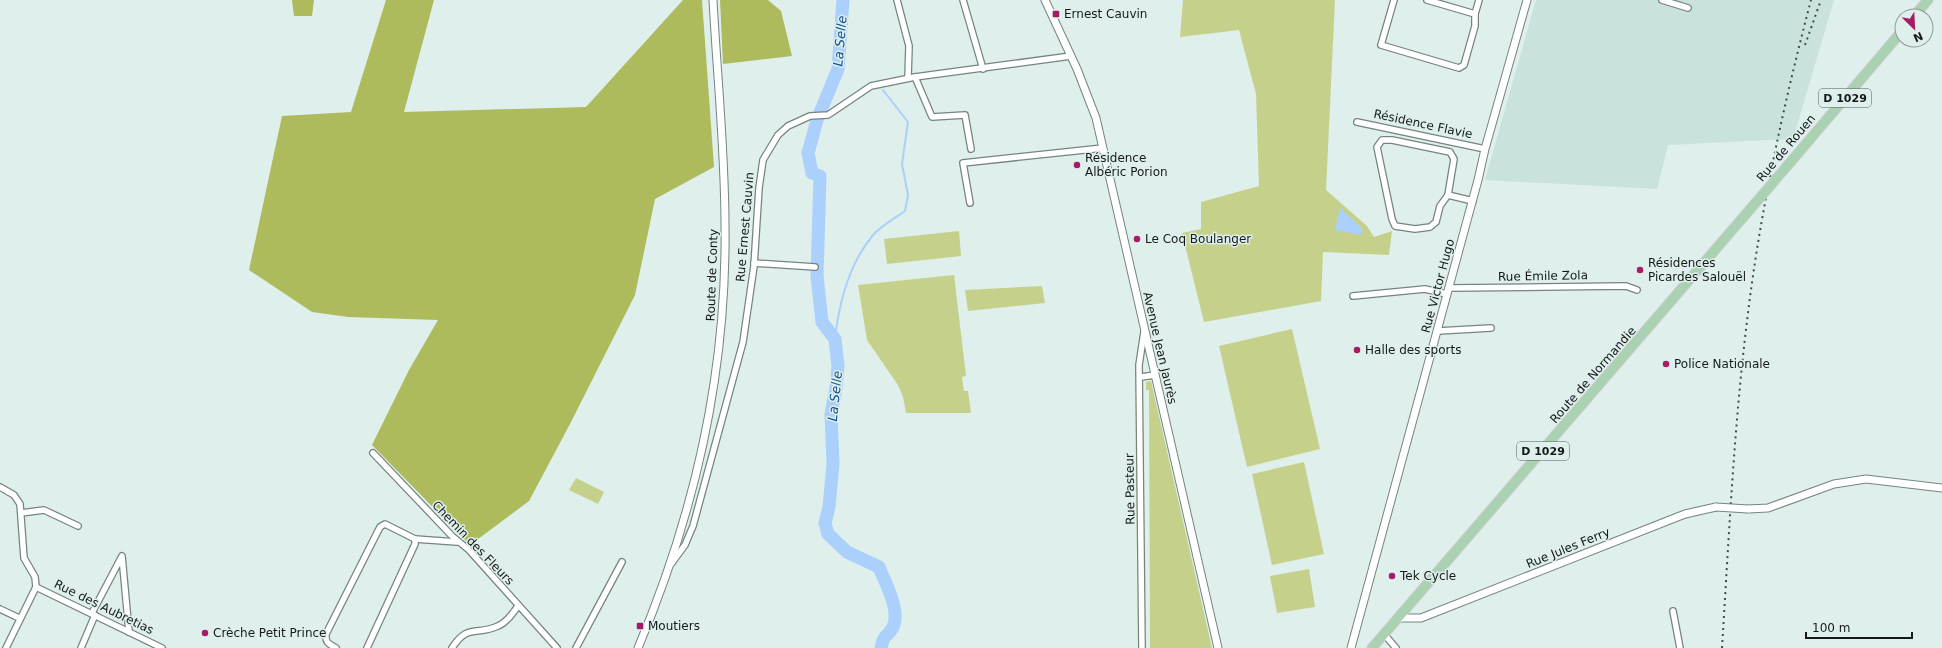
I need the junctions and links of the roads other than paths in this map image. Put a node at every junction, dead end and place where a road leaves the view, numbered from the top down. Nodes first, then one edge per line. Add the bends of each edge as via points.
1 (712, 0) edge
2 (897, 0) edge
3 (963, 0) edge
4 (1045, 0) edge
5 (1394, 0) edge
6 (1427, 0) edge
7 (1479, 0) edge
8 (1527, 0) edge
9 (1662, 0) edge
10 (1928, 0) edge
11 (1688, 8) dead end
12 (1921, 8) edge
13 (1475, 14) junction
14 (1894, 40) edge
15 (1071, 56) junction
16 (983, 69) junction
17 (915, 77) junction
18 (908, 78) junction
19 (1357, 122) dead end
20 (1103, 148) junction
21 (971, 149) dead end
22 (1485, 149) junction
23 (1448, 195) junction
24 (1473, 201) junction
25 (970, 203) dead end
26 (1752, 207) joint
27 (754, 263) junction
28 (815, 267) dead end
29 (1637, 290) dead end
30 (1448, 291) junction
31 (1353, 296) dead end
32 (1491, 328) dead end
33 (1145, 329) junction
34 (1438, 331) junction
35 (1155, 375) junction
36 (1141, 377) junction
37 (373, 453) dead end
38 (0, 487) edge
39 (1942, 488) edge
40 (21, 513) junction
41 (78, 526) dead end
42 (415, 539) junction
43 (460, 542) junction
44 (680, 547) junction
45 (622, 562) dead end
46 (36, 587) junction
47 (518, 606) junction
48 (0, 609) edge
49 (1673, 611) dead end
50 (94, 614) junction
51 (19, 618) junction
52 (1399, 618) junction
53 (129, 632) junction
54 (1384, 634) junction
55 (6, 648) edge
56 (81, 648) edge
57 (162, 648) edge
58 (336, 648) edge
59 (367, 648) edge
60 (452, 648) edge
61 (557, 648) edge
62 (576, 648) edge
63 (638, 648) edge
64 (1142, 648) edge
65 (1218, 648) edge
66 (1351, 648) edge
67 (1372, 648) edge
68 (1396, 648) edge
69 (1680, 648) edge

1 - 44 street, Route de Conty via 726,225 722,318 715,385
2 - 18 street via 909,46
3 - 16 street
4 - 15 street, Avenue Jean Jaurès
5 - 13 street via 1381,45 1458,68 1464,64 1475,26
6 - 13 street
7 - 13 street
8 - 22 street, Rue Victor Hugo
9 - 11 street
10 - 12 main road
14 - 26 main road, Rue de Rouen / D 1029, bridge
15 - 16 street, Rue Ernest Cauvin
15 - 20 street, Avenue Jean Jaurès via 1093,112
16 - 17 street, Rue Ernest Cauvin
17 - 18 street, Rue Ernest Cauvin
17 - 21 street via 932,117 965,115
18 - 27 street, Rue Ernest Cauvin via 871,86 834,112 800,119 778,134 763,160 758,188
19 - 22 street, Résidence Flavie
20 - 25 street via 963,163
20 - 33 street, Avenue Jean Jaurès
22 - 24 street, Rue Victor Hugo
23 - 23 street via 1454,159 1450,152 1382,140 1377,147 1392,219 1396,226 1415,229 1430,227 1436,222 1440,206
23 - 24 street
24 - 30 street, Rue Victor Hugo
26 - 52 main road, Route de Normandie / D 1029
27 - 28 street
27 - 44 street, Rue Ernest Cauvin via 743,342 693,526
29 - 30 street, Rue Émile Zola via 1626,286
30 - 31 street, Rue Émile Zola via 1425,289
30 - 34 street, Rue Victor Hugo
32 - 34 street
33 - 35 street, Avenue Jean Jaurès
33 - 36 street, Rue Pasteur via 1139,365
34 - 66 street, Rue Victor Hugo
35 - 36 street
35 - 65 street, Avenue Jean Jaurès
36 - 64 street, Rue Pasteur
37 - 43 street, Chemin des Fleurs
38 - 40 street via 14,495 20,504
39 - 52 street, Rue Jules Ferry, bridge via 1866,479 1834,484 1768,508 1716,507 1685,514 1421,618
40 - 41 street via 44,510
40 - 46 street via 24,558 35,577
42 - 43 street
42 - 58 street via 385,524 380,527 326,634 325,640
42 - 59 street via 415,544
43 - 47 street, Chemin des Fleurs
44 - 63 street, Route de Conty
45 - 62 street
46 - 50 street, Rue des Aubretias
46 - 51 street
47 - 60 street via 504,623 465,634
47 - 61 street, Chemin des Fleurs
48 - 51 street
49 - 69 street
50 - 53 street, Rue des Aubretias
50 - 53 street via 122,556
50 - 56 street
51 - 55 street
52 - 54 main road, Route de Normandie / D 1029
53 - 57 street, Rue des Aubretias
54 - 67 main road, Route de Normandie / D 1029
54 - 68 street

